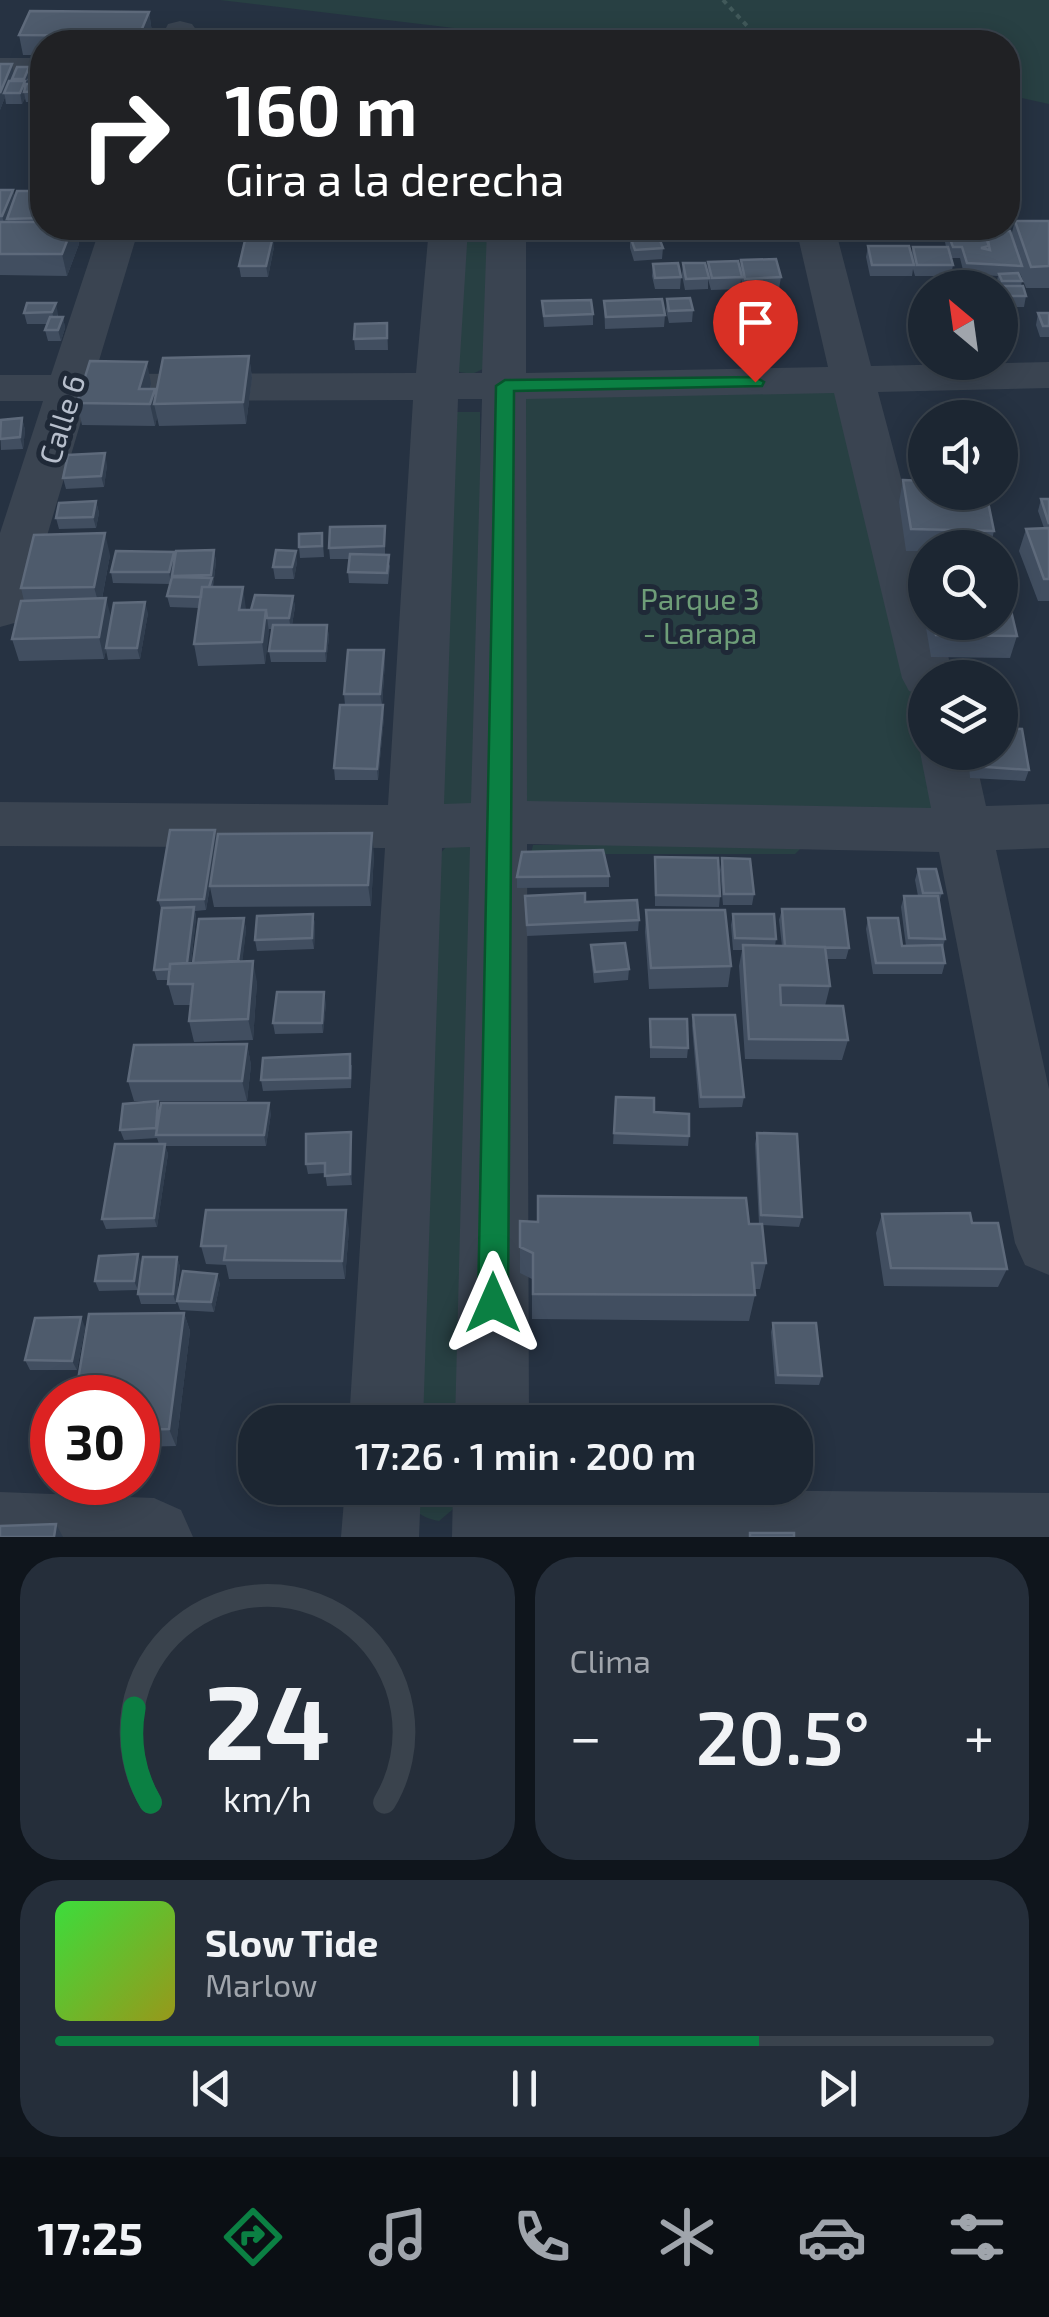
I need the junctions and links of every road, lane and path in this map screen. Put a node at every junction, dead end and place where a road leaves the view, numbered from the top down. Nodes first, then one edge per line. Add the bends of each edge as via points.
1 (724, 0) edge
2 (751, 30) edge
3 (0, 68) edge
4 (30, 68) edge
5 (115, 240) edge
6 (447, 240) edge
7 (506, 240) edge
8 (818, 240) edge
9 (1049, 376) edge
10 (854, 380) junction
11 (437, 386) junction
12 (505, 386) junction
13 (0, 388) edge
14 (71, 388) junction
15 (0, 610) edge
16 (924, 660) edge
17 (952, 770) edge
18 (498, 823) junction
19 (0, 824) edge
20 (1049, 826) edge
21 (418, 827) junction
22 (966, 827) junction
23 (1049, 1243) edge
24 (387, 1405) edge
25 (492, 1405) edge
26 (381, 1505) edge
27 (492, 1505) edge
28 (0, 1530) edge
29 (1049, 1530) edge
30 (154, 1537) edge
31 (380, 1537) edge
32 (493, 1537) edge

1 - 2 path
3 - 4 street
5 - 14 street, Calle 6
6 - 11 street
7 - 12 street
8 - 10 street
9 - 10 street
10 - 12 street
10 - 16 street
11 - 12 street
11 - 14 street
11 - 21 street
12 - 18 street
13 - 14 street
14 - 15 street, Calle 6
17 - 22 street
18 - 21 street
18 - 22 street
18 - 25 street
19 - 21 street
20 - 22 street
21 - 24 street
22 - 23 street
26 - 31 street
27 - 32 street
28 - 30 street
29 - 32 street via 533,1528

